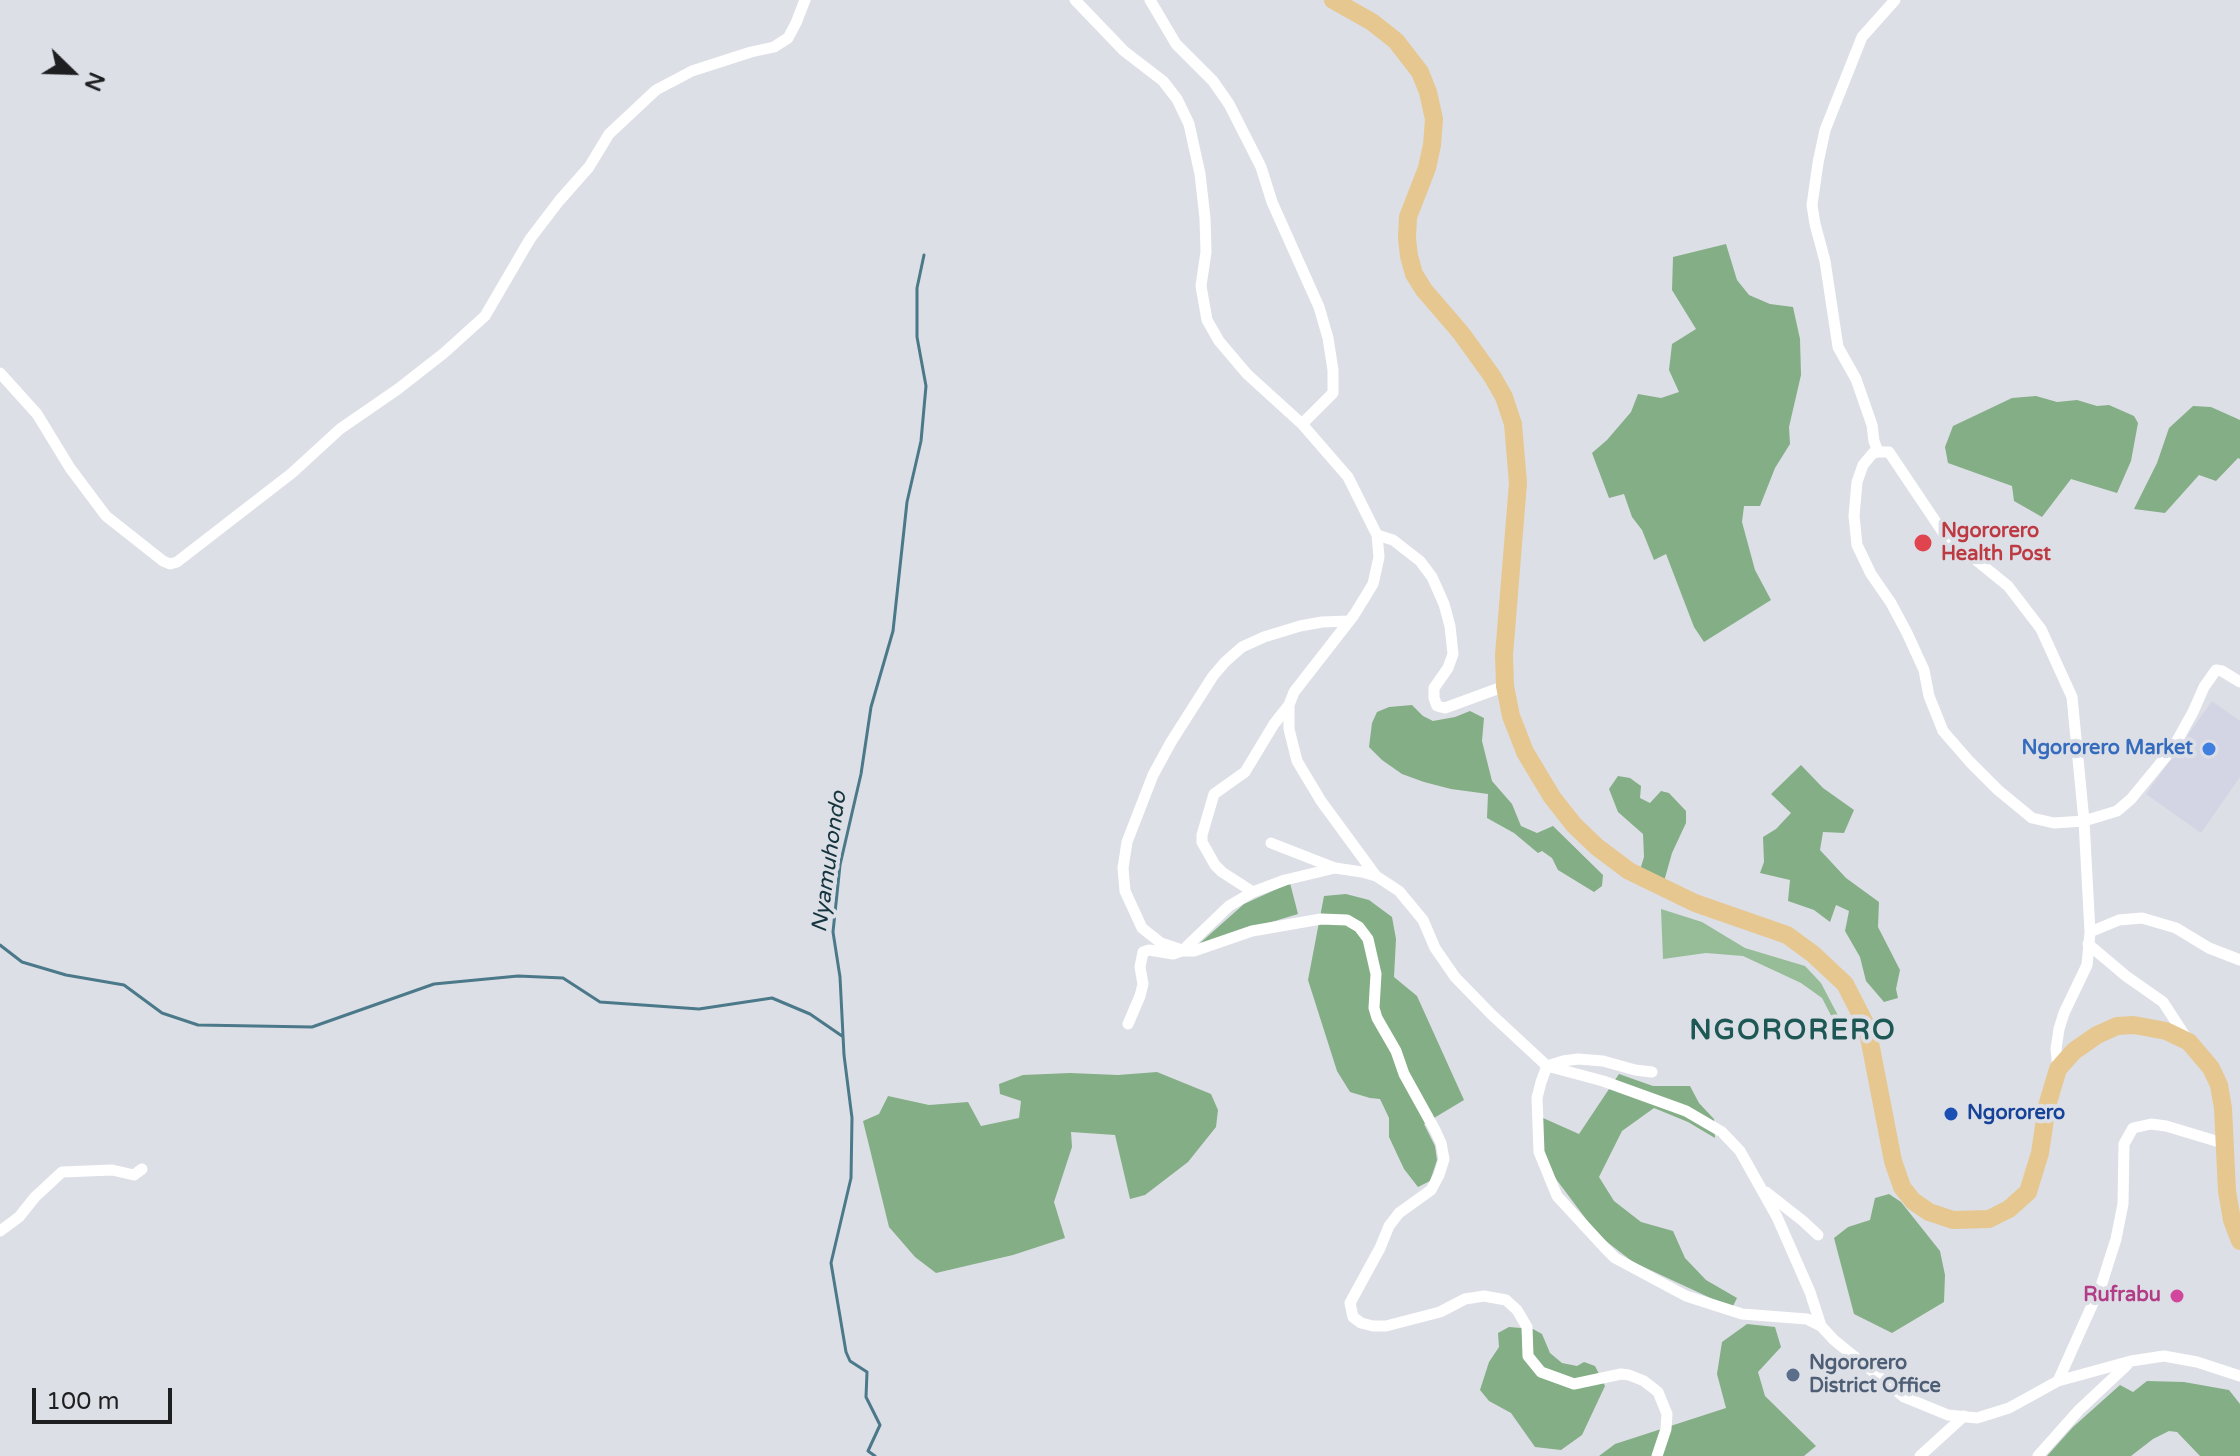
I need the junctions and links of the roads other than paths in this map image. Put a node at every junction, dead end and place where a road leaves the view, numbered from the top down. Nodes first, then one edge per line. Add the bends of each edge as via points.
1 (805, 0) edge
2 (1075, 0) edge
3 (1150, 0) edge
4 (1333, 0) edge
5 (1895, 0) edge
6 (0, 373) edge
7 (1302, 424) junction
8 (1878, 452) junction
9 (1377, 535) junction
10 (1349, 621) junction
11 (2240, 682) edge
12 (1505, 686) junction
13 (1289, 705) junction
14 (2084, 821) junction
15 (1271, 843) dead end
16 (1335, 868) junction
17 (1376, 876) junction
18 (1253, 892) junction
19 (2089, 938) junction
20 (1182, 951) junction
21 (2240, 960) edge
22 (1128, 1024) dead end
23 (2189, 1042) junction
24 (1547, 1066) junction
25 (2058, 1069) junction
26 (1652, 1072) dead end
27 (2226, 1144) junction
28 (142, 1169) dead end
29 (1762, 1189) junction
30 (0, 1231) edge
31 (1818, 1235) dead end
32 (2240, 1241) edge
33 (1821, 1326) junction
34 (2131, 1361) junction
35 (2240, 1376) edge
36 (2058, 1381) junction
37 (1964, 1416) junction
38 (1657, 1456) edge
39 (1920, 1456) edge
40 (2038, 1456) edge

1 - 6 street via 788,38 774,47 692,71 656,90 609,134 530,239 485,316 177,562 163,561 106,516 37,414
2 - 7 street via 1177,99 1189,124 1200,174 1206,252 1201,286 1207,320 1247,374
3 - 7 street via 1176,44 1229,104 1319,307 1333,393
4 - 12 main road via 1396,41 1420,72 1434,119 1427,168 1408,217 1409,256 1424,290 1492,376 1513,424 1518,483
5 - 8 street via 1854,54 1825,130 1812,205 1838,347 1856,379
7 - 9 street via 1348,477
8 - 14 street via 1889,452 1944,534 2008,586 2041,629 2072,697
8 - 14 street via 1863,465 1857,482 1857,545 1907,633 1943,731 2032,818
9 - 10 street via 1373,584
9 - 12 street via 1393,540 1420,561 1444,604 1453,654 1434,688 1437,706 1445,708
10 - 13 street
10 - 20 street via 1300,626 1242,647 1213,676 1153,775 1127,842 1125,891 1142,928
11 - 14 street via 2216,670 2173,748 2131,799 2117,811
12 - 25 main road via 1525,752 1552,797 1597,847 1629,871 1695,903 1787,935 1845,984 1867,1027 1893,1161 1913,1201 1953,1220 1989,1219 2028,1192
13 - 17 street via 1297,761
13 - 18 street via 1245,772 1214,794 1202,835 1215,865
14 - 19 street
15 - 16 street
16 - 17 street
16 - 18 street
17 - 24 street via 1399,891 1423,920 1455,977
18 - 20 street via 1229,906
19 - 21 street via 2119,920 2142,918 2176,928
19 - 23 street via 2126,976 2163,1002
19 - 25 street via 2087,965 2059,1029
20 - 22 street via 1143,952 1143,984
20 - 38 street via 1284,924 1347,920 1359,927 1368,939 1376,974 1377,1018 1435,1130 1444,1159 1431,1190 1389,1226 1350,1303 1353,1317 1386,1326 1440,1312 1465,1299 1506,1300 1527,1327 1528,1356 1541,1372 1574,1384 1629,1375 1658,1392 1667,1414
23 - 25 main road via 2153,1027 2117,1026 2074,1051
23 - 27 main road via 2219,1085
24 - 26 street via 1578,1059
24 - 29 street via 1686,1111 1722,1132
24 - 33 street via 1537,1098 1539,1152 1557,1196 1615,1258 1686,1296 1742,1314 1807,1319
27 - 32 main road via 2229,1205
27 - 36 street via 2166,1126 2133,1128 2124,1144 2123,1204 2116,1239
28 - 30 street via 134,1175 112,1170 62,1172
29 - 31 street
29 - 33 street
33 - 37 street via 1904,1397
34 - 35 street via 2164,1356
34 - 36 street
34 - 40 street
36 - 37 street via 2009,1408 1977,1418
37 - 39 street

